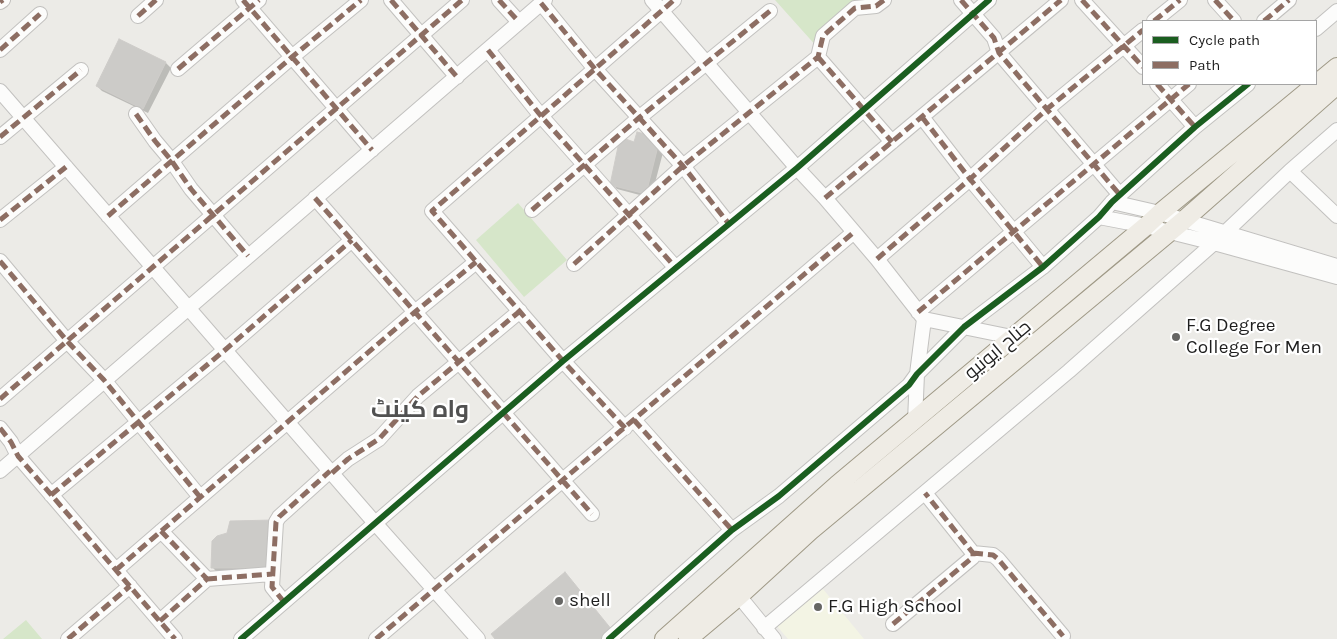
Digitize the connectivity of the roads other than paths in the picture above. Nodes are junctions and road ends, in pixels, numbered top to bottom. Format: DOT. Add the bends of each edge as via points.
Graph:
graph roads {
  1 [pos="156,0"];
  2 [pos="361,0"];
  3 [pos="391,0"];
  4 [pos="462,0"];
  5 [pos="499,0"];
  6 [pos="652,0"];
  7 [pos="674,0"];
  8 [pos="884,0"];
  9 [pos="961,0"];
  10 [pos="989,0"];
  11 [pos="1082,0"];
  12 [pos="1180,0"];
  13 [pos="1215,0"];
  14 [pos="1289,0"];
  15 [pos="1057,1"];
  16 [pos="543,2"];
  17 [pos="251,3"];
  18 [pos="661,11"];
  19 [pos="770,11"];
  20 [pos="1337,11"];
  21 [pos="40,14"];
  22 [pos="974,14"];
  23 [pos="138,16"];
  24 [pos="1155,20"];
  25 [pos="1233,20"];
  26 [pos="1265,20"];
  27 [pos="520,22"];
  28 [pos="1317,28"];
  29 [pos="1142,31"];
  30 [pos="421,35"];
  31 [pos="1124,45"];
  32 [pos="0,50"];
  33 [pos="488,50"];
  34 [pos="998,52"];
  35 [pos="818,56"];
  36 [pos="292,57"];
  37 [pos="706,63"];
  38 [pos="1142,66"];
  39 [pos="1337,67"];
  40 [pos="595,69"];
  41 [pos="81,70"];
  42 [pos="178,70"];
  43 [pos="457,77"];
  44 [pos="1317,83"];
  45 [pos="1158,85"];
  46 [pos="1188,85"];
  47 [pos="1247,85"];
  48 [pos="1315,85"];
  49 [pos="1337,85"];
  50 [pos="0,91"];
  51 [pos="1171,100"];
  52 [pos="336,109"];
  53 [pos="864,109"];
  54 [pos="1047,109"];
  55 [pos="750,113"];
  56 [pos="136,114"];
  57 [pos="541,116"];
  58 [pos="23,117"];
  59 [pos="640,117"];
  60 [pos="922,117"];
  61 [pos="1195,127"];
  62 [pos="1337,130"];
  63 [pos="0,137"];
  64 [pos="892,142"];
  65 [pos="372,150"];
  66 [pos="172,160"];
  67 [pos="1094,164"];
  68 [pos="586,165"];
  69 [pos="66,166"];
  70 [pos="683,166"];
  71 [pos="797,168"];
  72 [pos="1290,171"];
  73 [pos="970,180"];
  74 [pos="315,198"];
  75 [pos="825,198"];
  76 [pos="1116,198"];
  77 [pos="532,210"];
  78 [pos="1160,213"];
  79 [pos="629,214"];
  80 [pos="108,216"];
  81 [pos="213,216"];
  82 [pos="1337,216"];
  83 [pos="1099,217"];
  84 [pos="0,220"];
  85 [pos="1184,220"];
  86 [pos="729,224"];
  87 [pos="1146,226"];
  88 [pos="1014,231"];
  89 [pos="854,232"];
  90 [pos="1168,232"];
  91 [pos="1224,232"];
  92 [pos="352,240"];
  93 [pos="1214,243"];
  94 [pos="248,256"];
  95 [pos="877,259"];
  96 [pos="0,261"];
  97 [pos="476,262"];
  98 [pos="574,264"];
  99 [pos="1337,266"];
  100 [pos="153,267"];
  101 [pos="1043,267"];
  102 [pos="676,268"];
  103 [pos="1337,278"];
  104 [pos="188,308"];
  105 [pos="520,311"];
  106 [pos="415,312"];
  107 [pos="921,316"];
  108 [pos="964,327"];
  109 [pos="1012,337"];
  110 [pos="67,341"];
  111 [pos="224,350"];
  112 [pos="563,362"];
  113 [pos="460,363"];
  114 [pos="917,374"];
  115 [pos="104,380"];
  116 [pos="0,399"];
  117 [pos="504,413"];
  118 [pos="138,421"];
  119 [pos="915,421"];
  120 [pos="287,422"];
  121 [pos="630,424"];
  122 [pos="0,428"];
  123 [pos="18,456"];
  124 [pos="0,471"];
  125 [pos="331,472"];
  126 [pos="563,481"];
  127 [pos="925,493"];
  128 [pos="51,495"];
  129 [pos="200,497"];
  130 [pos="592,514"];
  131 [pos="375,523"];
  132 [pos="732,530"];
  133 [pos="161,531"];
  134 [pos="973,553"];
  135 [pos="116,570"];
  136 [pos="272,574"];
  137 [pos="207,579"];
  138 [pos="130,586"];
  139 [pos="434,589"];
  140 [pos="739,596"];
  141 [pos="284,602"];
  142 [pos="160,622"];
  143 [pos="893,624"];
  144 [pos="764,628"];
  145 [pos="1062,636"];
  146 [pos="68,639"];
  147 [pos="175,639"];
  148 [pos="241,639"];
  149 [pos="376,639"];
  150 [pos="478,639"];
  151 [pos="609,639"];
  152 [pos="664,639"];
  153 [pos="688,639"];
  154 [pos="774,639"];
  1 -- 23 [label="street"];
  2 -- 36 [label="street"];
  3 -- 30 [label="street"];
  4 -- 30 [label="street"];
  5 -- 27 [label="street"];
  6 -- 18 [label="street"];
  7 -- 18 [label="street"];
  8 -- 35 [label="street" via="876,6 855,8 823,36"];
  9 -- 22 [label="street"];
  10 -- 22 [label="street"];
  11 -- 31 [label="street"];
  12 -- 24 [label="street"];
  13 -- 25 [label="street"];
  14 -- 26 [label="street"];
  15 -- 34 [label="street"];
  16 -- 27 [label="street"];
  16 -- 40 [label="street"];
  17 -- 36 [label="street"];
  17 -- 42 [label="street"];
  18 -- 37 [label="street"];
  18 -- 40 [label="street"];
  19 -- 37 [label="street"];
  20 -- 28 [label="street"];
  21 -- 32 [label="street"];
  22 -- 34 [label="street" via="994,38"];
  22 -- 53 [label="street"];
  27 -- 33 [label="street"];
  29 -- 31 [label="street"];
  30 -- 43 [label="street"];
  30 -- 52 [label="street"];
  31 -- 38 [label="street"];
  31 -- 54 [label="street"];
  33 -- 43 [label="street"];
  33 -- 57 [label="street"];
  34 -- 54 [label="street"];
  34 -- 60 [label="street"];
  35 -- 53 [label="street"];
  35 -- 55 [label="street"];
  36 -- 52 [label="street"];
  36 -- 66 [label="street"];
  37 -- 55 [label="street"];
  37 -- 59 [label="street"];
  39 -- 44 [label="main road, جناح ایونیو"];
  40 -- 57 [label="street"];
  40 -- 59 [label="street"];
  41 -- 58 [label="street"];
  43 -- 65 [label="street"];
  45 -- 51 [label="street"];
  46 -- 51 [label="street"];
  47 -- 61 [label="street"];
  48 -- 78 [label="main road, جناح ایونیو"];
  49 -- 85 [label="main road, جناح ایونیو"];
  50 -- 58 [label="street"];
  51 -- 61 [label="street"];
  51 -- 67 [label="street"];
  52 -- 65 [label="street"];
  52 -- 81 [label="street"];
  53 -- 64 [label="street"];
  53 -- 71 [label="street"];
  54 -- 67 [label="street"];
  54 -- 73 [label="street"];
  55 -- 70 [label="street"];
  55 -- 71 [label="street"];
  56 -- 66 [label="street"];
  57 -- 68 [label="street"];
  57 -- 97 [label="street" via="432,211"];
  58 -- 63 [label="street"];
  58 -- 69 [label="street"];
  59 -- 68 [label="street"];
  59 -- 70 [label="street"];
  60 -- 64 [label="street"];
  60 -- 73 [label="street"];
  61 -- 76 [label="street"];
  62 -- 72 [label="street"];
  64 -- 75 [label="street"];
  65 -- 74 [label="street"];
  66 -- 80 [label="street"];
  66 -- 81 [label="street"];
  67 -- 76 [label="street"];
  67 -- 88 [label="street"];
  68 -- 77 [label="street"];
  68 -- 79 [label="street"];
  69 -- 80 [label="street"];
  69 -- 84 [label="street"];
  70 -- 79 [label="street"];
  70 -- 86 [label="street"];
  71 -- 75 [label="street"];
  71 -- 86 [label="street"];
  72 -- 82 [label="street"];
  72 -- 91 [label="street"];
  73 -- 88 [label="street"];
  73 -- 95 [label="street"];
  74 -- 92 [label="street"];
  74 -- 94 [label="street"];
  75 -- 89 [label="street"];
  76 -- 78 [label="street"];
  76 -- 83 [label="street"];
  78 -- 85 [label="street"];
  78 -- 87 [label="main road, جناح ایونیو"];
  79 -- 98 [label="street"];
  79 -- 102 [label="street"];
  80 -- 100 [label="street"];
  81 -- 94 [label="street"];
  81 -- 100 [label="street"];
  83 -- 87 [label="street"];
  83 -- 101 [label="street"];
  85 -- 90 [label="main road, جناح ایونیو"];
  85 -- 91 [label="street"];
  86 -- 102 [label="street"];
  87 -- 90 [label="street"];
  87 -- 109 [label="main road, جناح ایونیو"];
  88 -- 101 [label="street"];
  88 -- 107 [label="street"];
  89 -- 95 [label="street"];
  89 -- 121 [label="street"];
  90 -- 93 [label="street"];
  90 -- 140 [label="main road, جناح ایونیو" via="810,531"];
  91 -- 93 [label="street"];
  91 -- 99 [label="street"];
  92 -- 106 [label="street"];
  92 -- 111 [label="street"];
  93 -- 103 [label="street"];
  93 -- 127 [label="street"];
  94 -- 104 [label="street"];
  95 -- 107 [label="street"];
  96 -- 110 [label="street"];
  97 -- 105 [label="street"];
  97 -- 106 [label="street"];
  100 -- 104 [label="street"];
  100 -- 110 [label="street"];
  101 -- 108 [label="street"];
  102 -- 112 [label="street"];
  104 -- 111 [label="street"];
  104 -- 115 [label="street"];
  105 -- 112 [label="street"];
  105 -- 113 [label="street"];
  106 -- 113 [label="street"];
  106 -- 120 [label="street"];
  107 -- 108 [label="street"];
  107 -- 114 [label="street"];
  108 -- 109 [label="street"];
  108 -- 114 [label="street"];
  109 -- 119 [label="main road, جناح ایونیو"];
  110 -- 115 [label="street"];
  110 -- 116 [label="street"];
  111 -- 118 [label="street"];
  111 -- 120 [label="street"];
  112 -- 117 [label="street"];
  112 -- 121 [label="street"];
  113 -- 117 [label="street"];
  113 -- 125 [label="street" via="418,396 379,439"];
  114 -- 119 [label="street"];
  114 -- 132 [label="street" via="909,385 829,454"];
  115 -- 118 [label="street"];
  115 -- 123 [label="street"];
  117 -- 126 [label="street"];
  117 -- 131 [label="street"];
  118 -- 128 [label="street"];
  118 -- 129 [label="street"];
  119 -- 152 [label="main road, جناح ایونیو" via="837,485"];
  120 -- 125 [label="street"];
  120 -- 129 [label="street"];
  121 -- 126 [label="street"];
  121 -- 132 [label="street"];
  122 -- 123 [label="street"];
  123 -- 124 [label="street"];
  123 -- 128 [label="street"];
  125 -- 131 [label="street"];
  125 -- 136 [label="street" via="276,522"];
  126 -- 130 [label="street"];
  126 -- 139 [label="street"];
  127 -- 134 [label="street"];
  127 -- 144 [label="street"];
  128 -- 135 [label="street"];
  129 -- 133 [label="street"];
  131 -- 139 [label="street"];
  131 -- 141 [label="street"];
  132 -- 151 [label="street"];
  133 -- 135 [label="street"];
  133 -- 137 [label="street"];
  134 -- 143 [label="street" via="973,557"];
  134 -- 145 [label="street" via="993,555 998,559"];
  135 -- 138 [label="street"];
  136 -- 137 [label="street"];
  136 -- 141 [label="street" via="272,587"];
  137 -- 142 [label="street"];
  138 -- 142 [label="street"];
  138 -- 146 [label="street"];
  139 -- 149 [label="street"];
  139 -- 150 [label="street"];
  140 -- 144 [label="street"];
  140 -- 153 [label="main road, جناح ایونیو"];
  141 -- 148 [label="street"];
  142 -- 147 [label="street"];
  144 -- 154 [label="street"];
}
